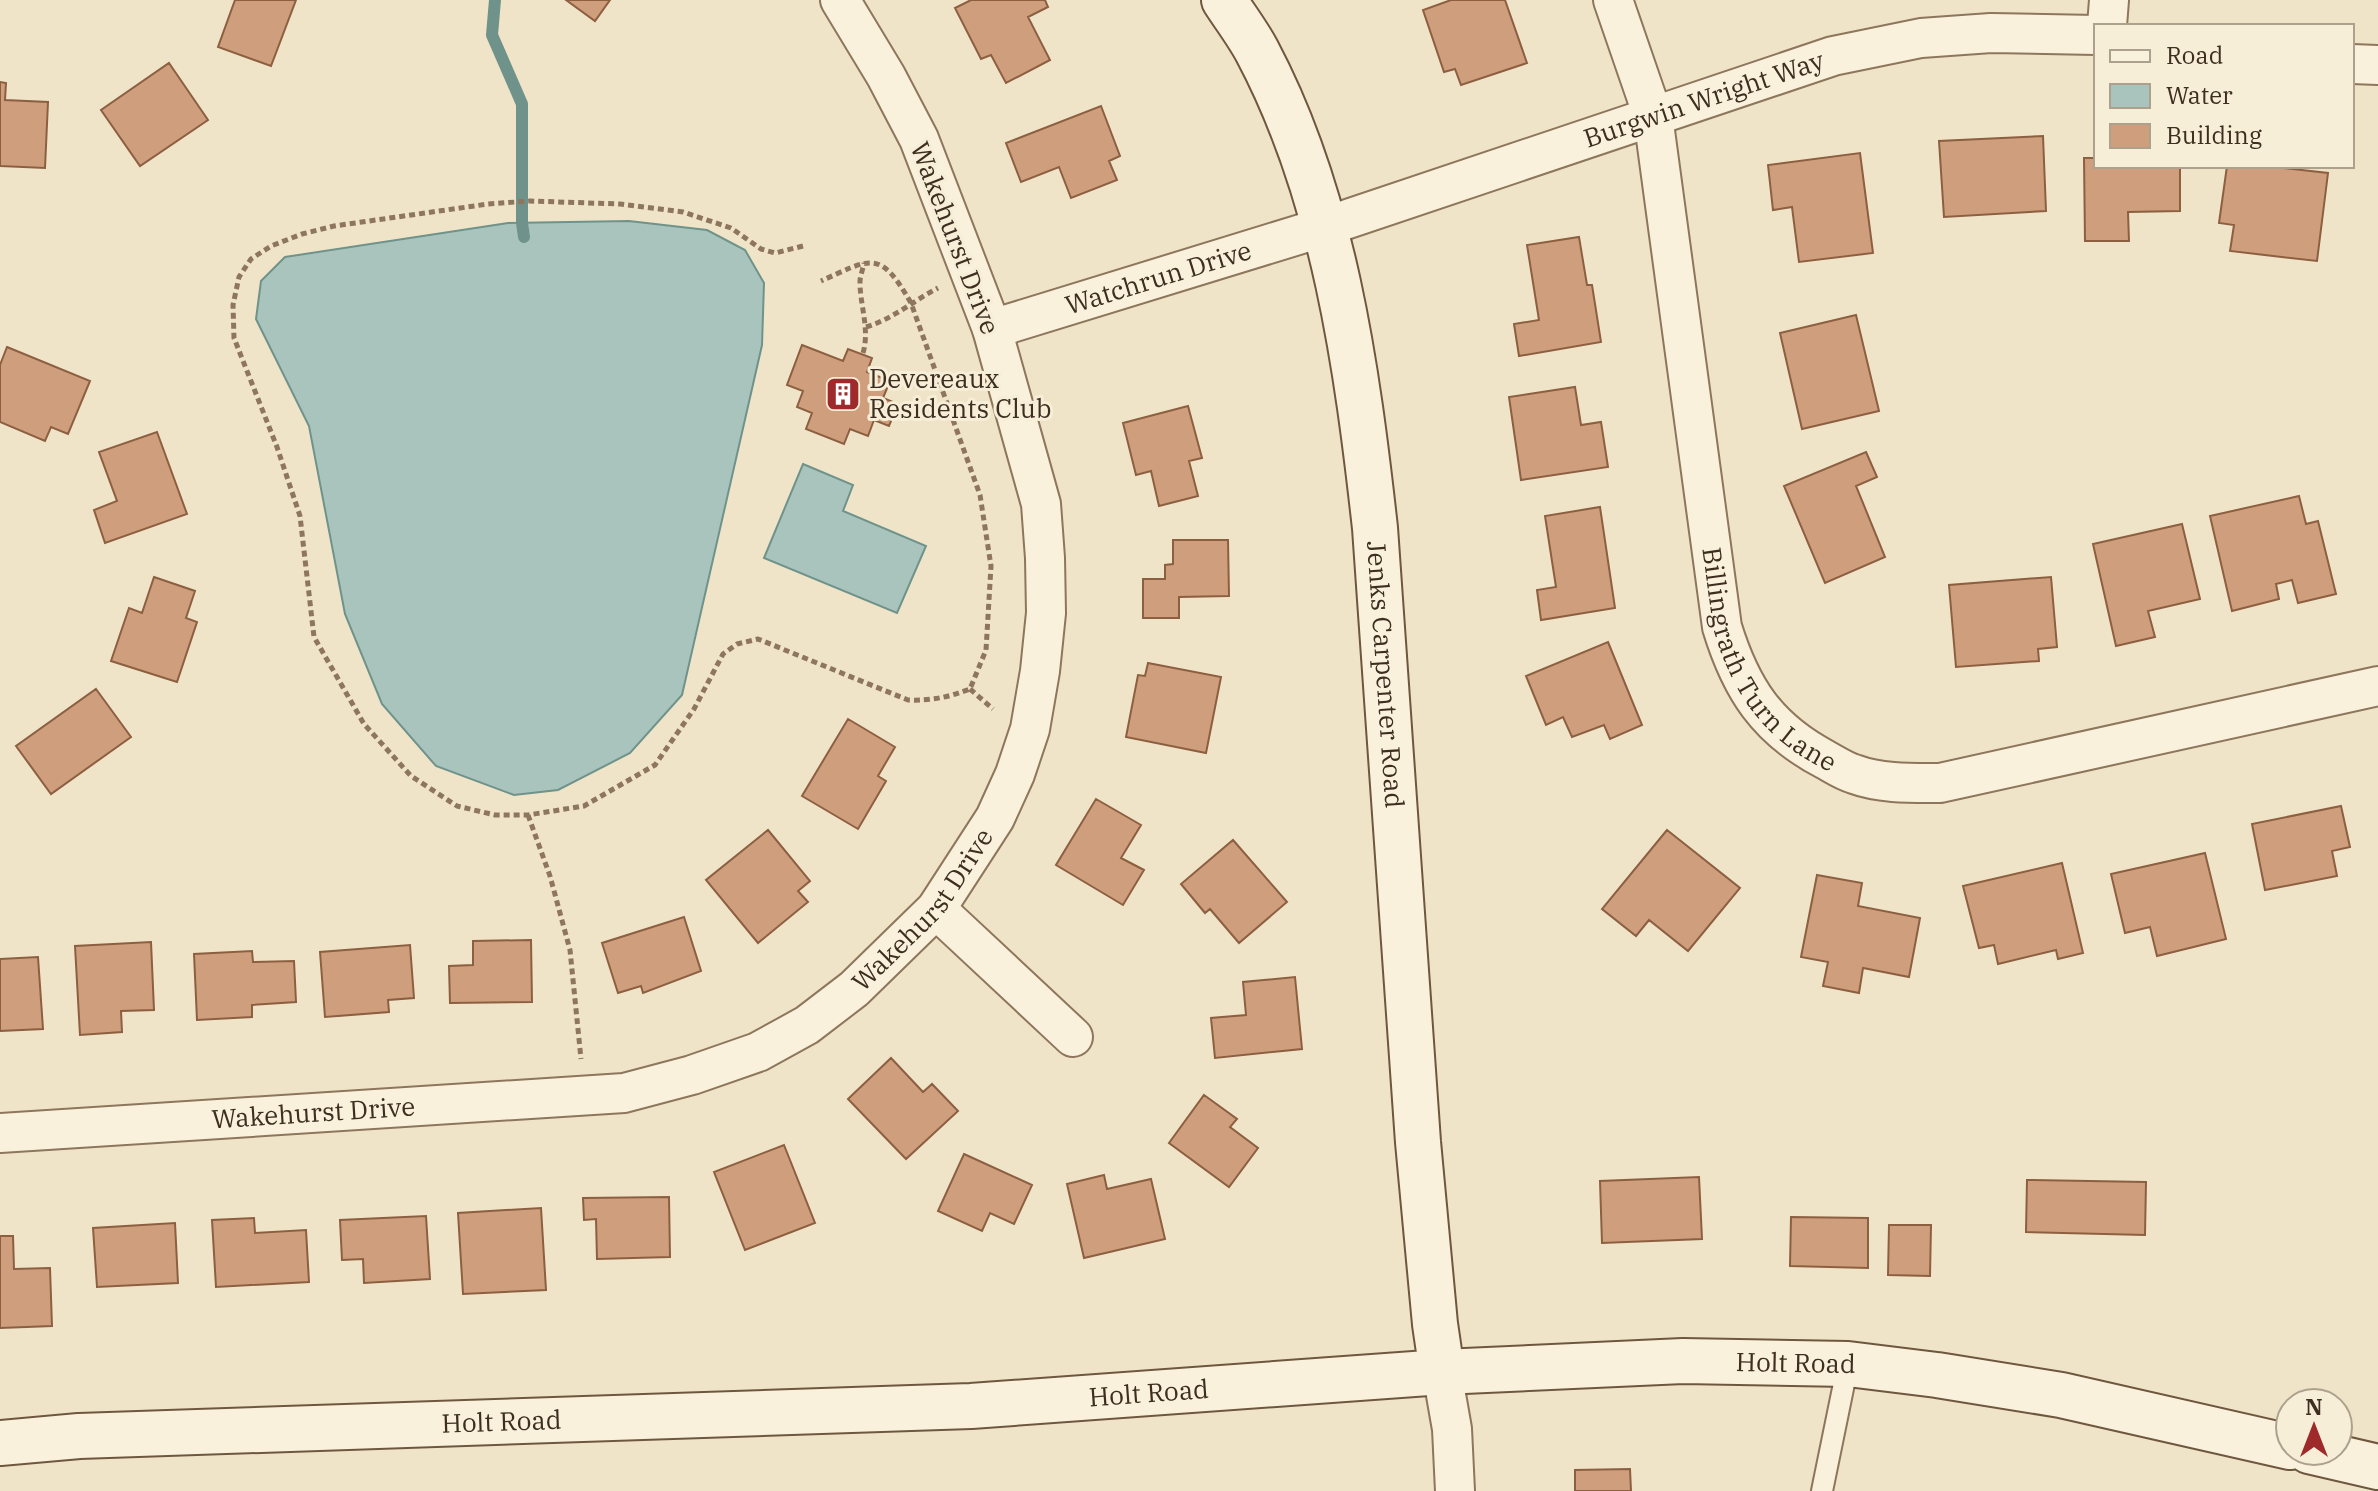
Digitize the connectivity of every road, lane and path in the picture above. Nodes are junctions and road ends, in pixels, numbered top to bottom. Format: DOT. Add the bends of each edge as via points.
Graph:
graph roads {
  1 [pos="840,0"];
  2 [pos="1224,0"];
  3 [pos="1613,0"];
  4 [pos="2109,0"];
  5 [pos="2107,24"];
  6 [pos="2094,35"];
  7 [pos="2354,64"];
  8 [pos="2378,65"];
  9 [pos="1653,116"];
  10 [pos="1324,227"];
  11 [pos="803,246"];
  12 [pos="864,262"];
  13 [pos="821,281"];
  14 [pos="947,283"];
  15 [pos="911,303"];
  16 [pos="866,327"];
  17 [pos="992,329"];
  18 [pos="863,353"];
  19 [pos="2378,686"];
  20 [pos="528,815"];
  21 [pos="936,909"];
  22 [pos="1073,1037"];
  23 [pos="585,1097"];
  24 [pos="0,1133"];
  25 [pos="1848,1364"];
  26 [pos="1442,1372"];
  27 [pos="0,1443"];
  28 [pos="2274,1443"];
  29 [pos="2354,1461"];
  30 [pos="2378,1467"];
  31 [pos="1455,1491"];
  32 [pos="1822,1491"];
  1 -- 17 [label="street, Wakehurst Drive" via="919,139"];
  2 -- 10 [label="street, Jenks Carpenter Road" via="1257,51 1285,112"];
  3 -- 9 [label="street, Billingrath Turn Lane"];
  4 -- 5 [label="street"];
  6 -- 9 [label="street, Burgwin Wright Way" via="1921,38 1833,56"];
  7 -- 8 [label="street"];
  9 -- 10 [label="street, Burgwin Wright Way"];
  9 -- 19 [label="street, Billingrath Turn Lane" via="1722,627 1744,684 1782,730 1854,775 1940,783"];
  10 -- 17 [label="street, Watchrun Drive"];
  10 -- 26 [label="street, Jenks Carpenter Road" via="1349,331 1375,528 1418,1142"];
  11 -- 20 [label="path" via="775,253 731,228 683,212 530,201 442,209 302,234 251,259 239,277 234,338 300,516 314,637 364,724 411,776 457,806 495,815"];
  12 -- 13 [label="path"];
  12 -- 15 [label="path" via="885,266"];
  12 -- 16 [label="path" via="860,282"];
  14 -- 15 [label="path"];
  15 -- 16 [label="path" via="884,322"];
  15 -- 20 [label="path" via="980,495 991,566 986,650 970,689 929,701 908,700 758,639 737,644 723,654 694,709 655,765 584,806"];
  16 -- 18 [label="path"];
  17 -- 21 [label="street, Wakehurst Drive" via="1041,504 1046,613 1030,729 1015,774 995,818"];
  20 -- 23 [label="path" via="570,950"];
  21 -- 22 [label="street"];
  21 -- 23 [label="street, Wakehurst Drive" via="854,989 807,1025 758,1052 624,1093"];
  23 -- 24 [label="street, Wakehurst Drive"];
  25 -- 26 [label="street, Holt Road" via="1683,1361"];
  25 -- 28 [label="street, Holt Road" via="2061,1395"];
  25 -- 32 [label="lane"];
  26 -- 27 [label="street, Holt Road" via="971,1406"];
  26 -- 31 [label="street"];
  29 -- 30 [label="street"];
}
